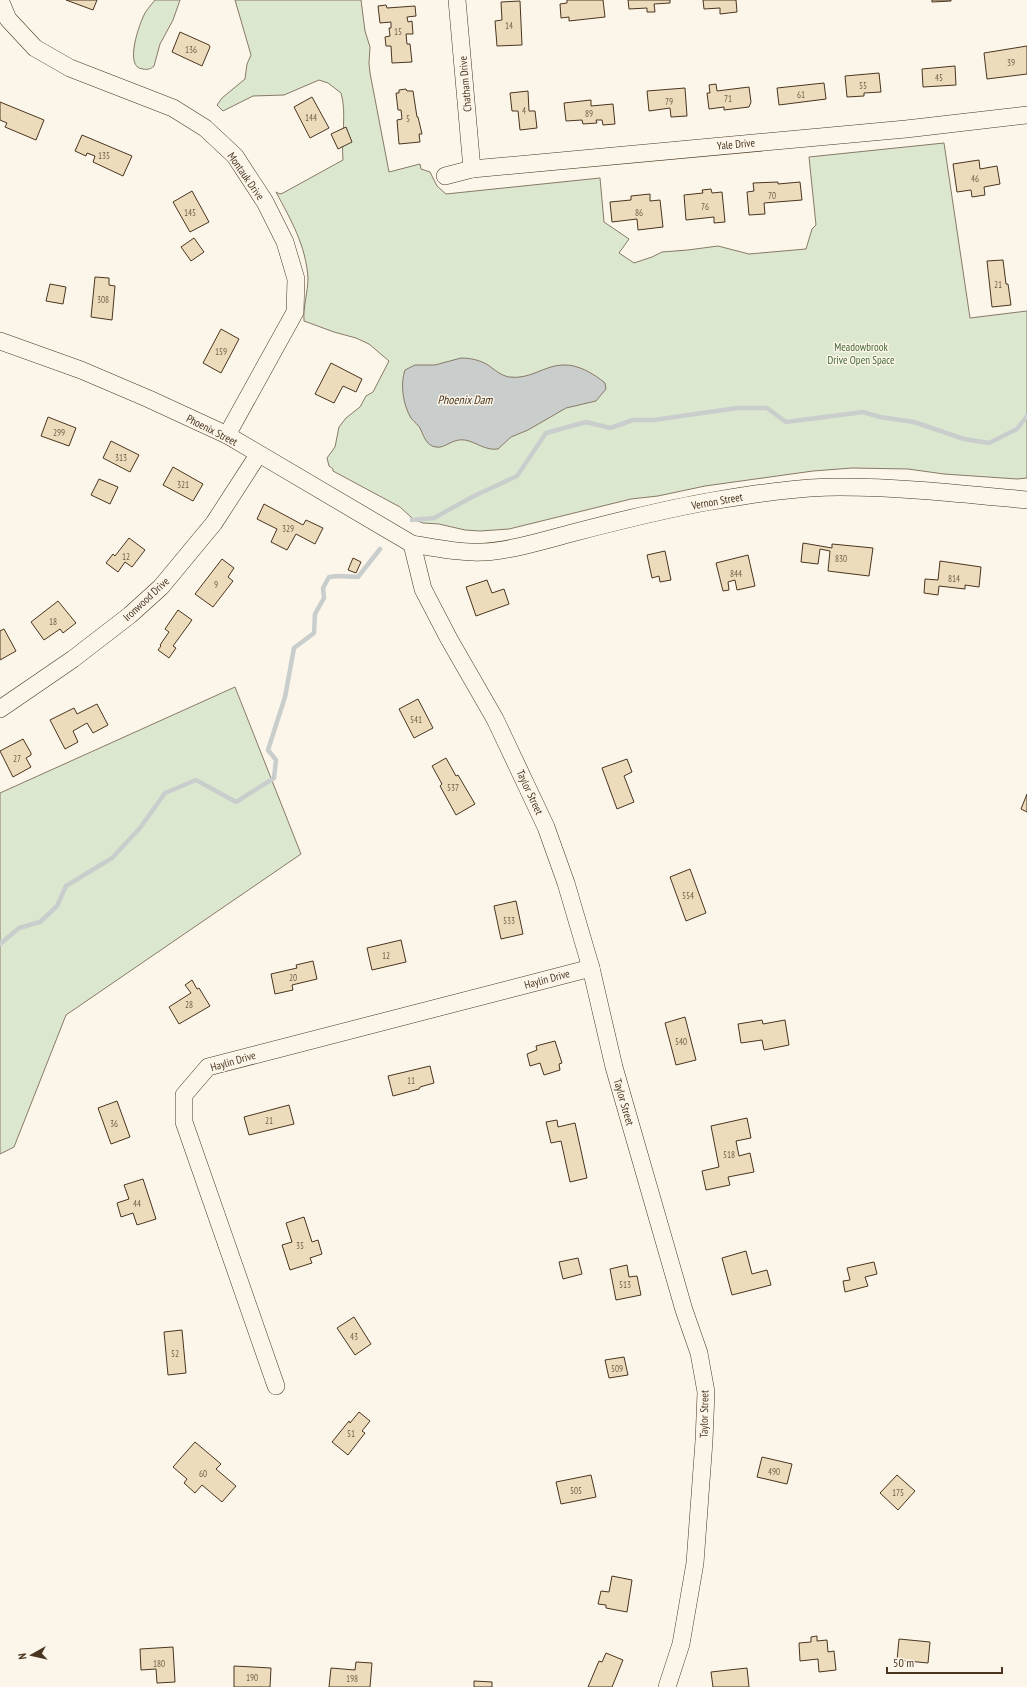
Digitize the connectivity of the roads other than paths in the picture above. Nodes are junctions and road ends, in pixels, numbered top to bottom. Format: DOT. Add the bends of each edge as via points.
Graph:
graph roads {
  1 [pos="0,0"];
  2 [pos="457,0"];
  3 [pos="1027,115"];
  4 [pos="472,169"];
  5 [pos="445,176"];
  6 [pos="0,341"];
  7 [pos="227,436"];
  8 [pos="258,455"];
  9 [pos="1027,500"];
  10 [pos="412,544"];
  11 [pos="0,709"];
  12 [pos="591,968"];
  13 [pos="276,1386"];
  14 [pos="667,1687"];
  1 -- 7 [label="street, Montauk Drive" via="8,19 35,48 70,68 173,108 205,128 235,156 265,202 285,242 296,279 295,312"];
  2 -- 4 [label="street, Chatham Drive"];
  3 -- 4 [label="street, Yale Drive" via="906,129"];
  4 -- 5 [label="street, Yale Drive"];
  6 -- 7 [label="street, Phoenix Street" via="81,370"];
  7 -- 8 [label="street, Phoenix Street"];
  8 -- 10 [label="street, Phoenix Street"];
  8 -- 11 [label="street, Ironwood Drive" via="214,524 161,586 130,615 73,659"];
  9 -- 10 [label="street, Vernon Street" via="893,488 838,487 771,492 712,501 622,520 522,546 484,552 462,552"];
  10 -- 12 [label="street, Taylor Street" via="424,589 449,639 495,719 546,827 566,883"];
  12 -- 13 [label="street, Haylin Drive" via="208,1067 184,1095 184,1122"];
  12 -- 14 [label="street, Taylor Street" via="616,1074 684,1310 699,1353 706,1392 695,1563 681,1644"];
}
